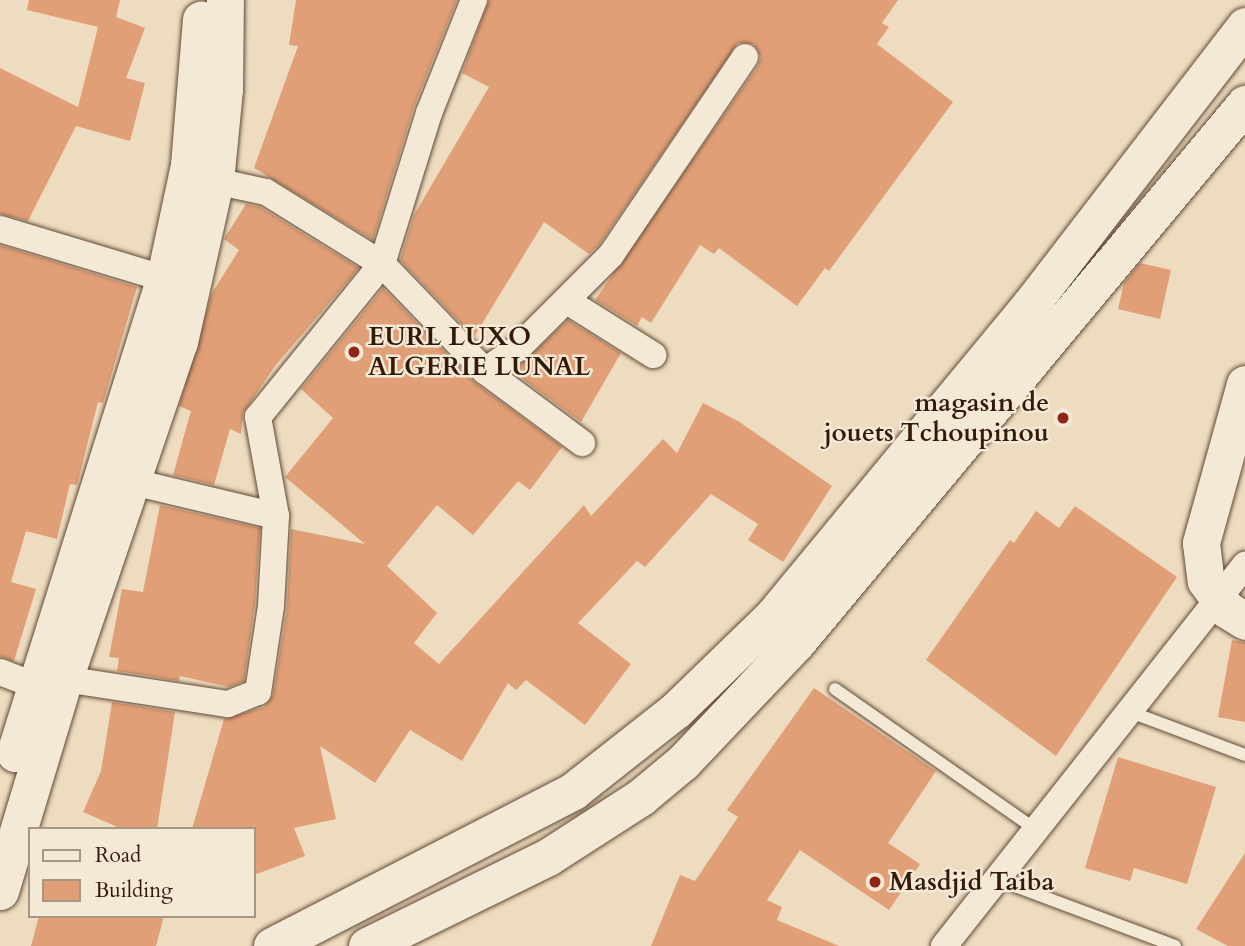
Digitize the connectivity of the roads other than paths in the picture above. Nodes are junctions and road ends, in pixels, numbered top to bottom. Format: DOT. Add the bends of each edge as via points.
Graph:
graph roads {
  1 [pos="201,0"];
  2 [pos="225,0"];
  3 [pos="474,0"];
  4 [pos="1245,26"];
  5 [pos="745,57"];
  6 [pos="1245,104"];
  7 [pos="215,181"];
  8 [pos="0,229"];
  9 [pos="382,264"];
  10 [pos="179,282"];
  11 [pos="567,301"];
  12 [pos="653,355"];
  13 [pos="485,371"];
  14 [pos="1245,384"];
  15 [pos="582,443"];
  16 [pos="129,481"];
  17 [pos="276,516"];
  18 [pos="1245,565"];
  19 [pos="1216,597"];
  20 [pos="1245,621"];
  21 [pos="0,672"];
  22 [pos="49,682"];
  23 [pos="835,690"];
  24 [pos="1127,711"];
  25 [pos="1245,755"];
  26 [pos="0,805"];
  27 [pos="1035,829"];
  28 [pos="996,879"];
  29 [pos="0,891"];
  30 [pos="272,946"];
  31 [pos="367,946"];
  32 [pos="944,946"];
  33 [pos="1175,946"];
  1 -- 10 [label="street"];
  2 -- 7 [label="street" via="224,89"];
  3 -- 9 [label="street" via="429,113"];
  4 -- 30 [label="street" via="1031,304 781,606 676,710 573,791"];
  5 -- 11 [label="street" via="611,255"];
  6 -- 31 [label="street" via="796,643 683,762 640,797 548,857"];
  7 -- 9 [label="street" via="266,192"];
  7 -- 10 [label="street"];
  8 -- 10 [label="street"];
  9 -- 13 [label="street"];
  9 -- 17 [label="street" via="258,417"];
  10 -- 16 [label="street" via="159,406"];
  10 -- 22 [label="street"];
  11 -- 12 [label="street"];
  11 -- 13 [label="street" via="517,349"];
  13 -- 15 [label="street"];
  14 -- 19 [label="street" via="1201,543 1206,581"];
  16 -- 17 [label="street"];
  16 -- 22 [label="street"];
  17 -- 22 [label="street" via="271,606 258,692 228,704"];
  18 -- 19 [label="street"];
  19 -- 20 [label="street"];
  19 -- 24 [label="street"];
  21 -- 22 [label="street"];
  22 -- 26 [label="street"];
  22 -- 29 [label="street"];
  23 -- 27 [label="lane"];
  24 -- 25 [label="lane"];
  24 -- 27 [label="street"];
  27 -- 28 [label="street"];
  28 -- 32 [label="street"];
  28 -- 33 [label="lane"];
}
